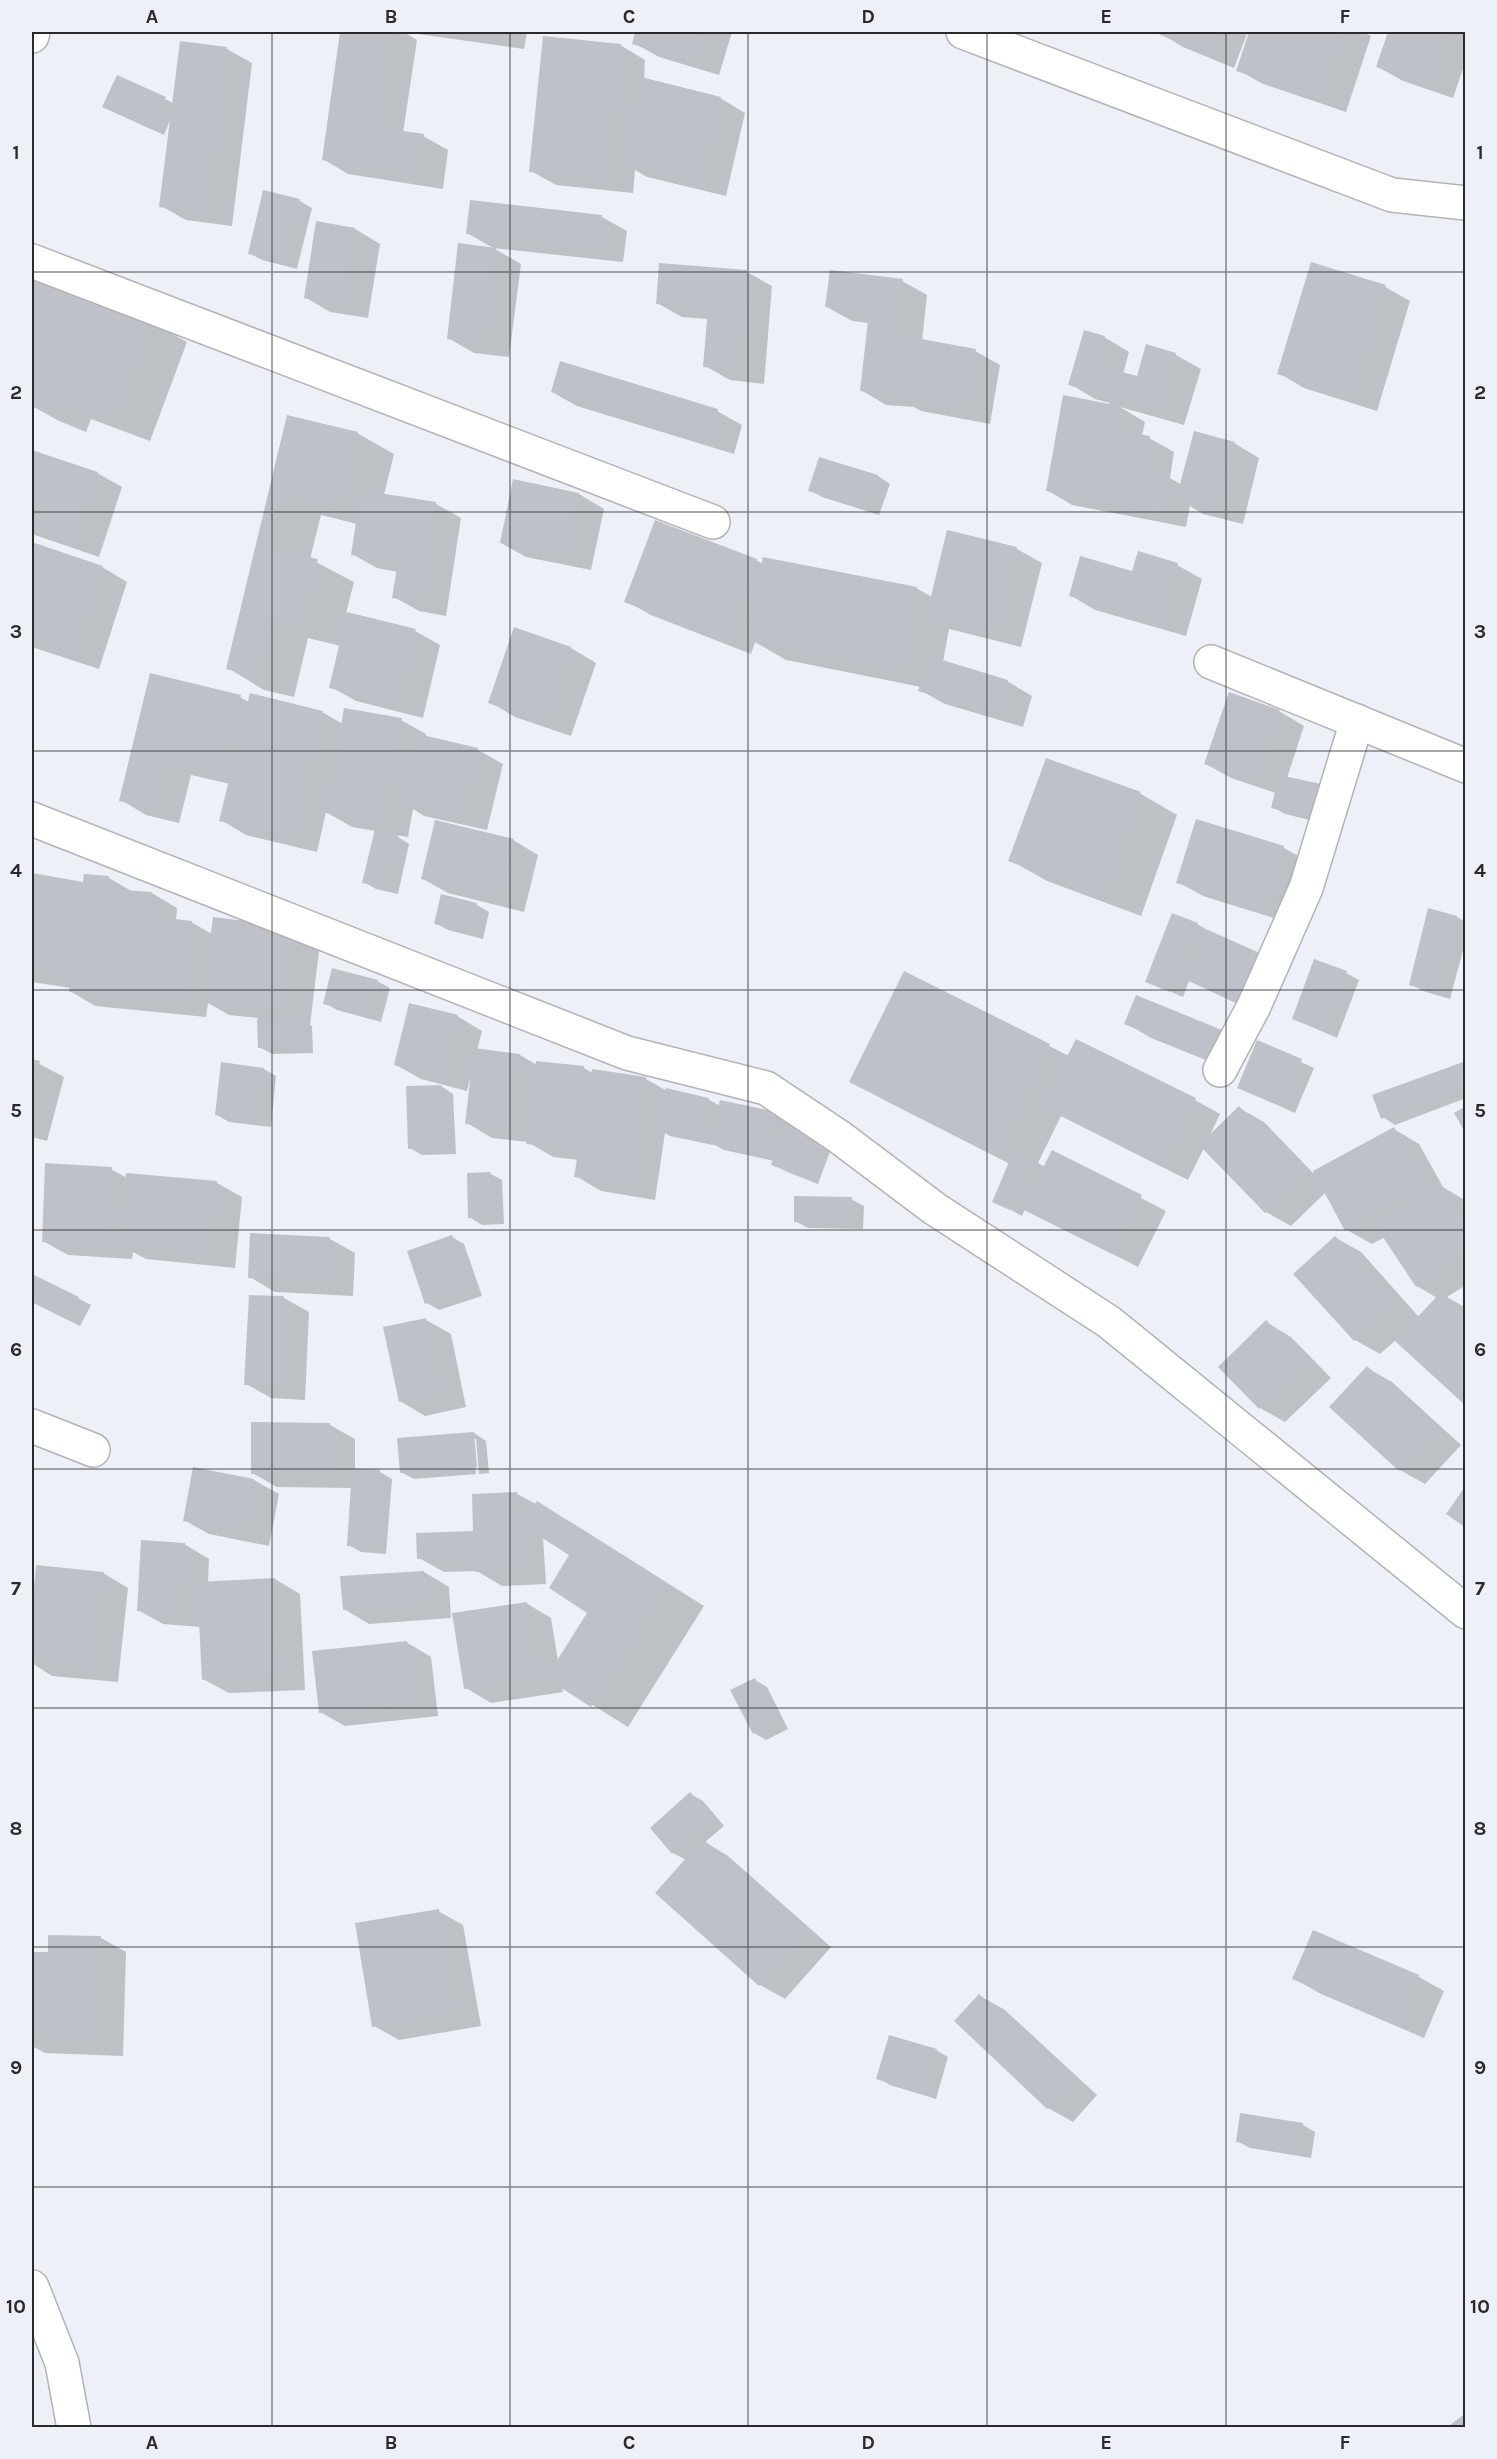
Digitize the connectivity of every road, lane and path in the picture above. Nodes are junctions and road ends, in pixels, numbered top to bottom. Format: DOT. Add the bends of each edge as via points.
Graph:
graph roads {
  1 [pos="33,32"];
  2 [pos="963,32"];
  3 [pos="32,36"];
  4 [pos="1466,203"];
  5 [pos="32,261"];
  6 [pos="713,522"];
  7 [pos="1211,662"];
  8 [pos="1357,722"];
  9 [pos="1466,766"];
  10 [pos="32,819"];
  11 [pos="1220,1070"];
  12 [pos="32,1426"];
  13 [pos="93,1450"];
  14 [pos="1466,1612"];
  15 [pos="32,2287"];
  16 [pos="74,2427"];
  1 -- 3 [label="street"];
  2 -- 4 [label="street" via="1392,195"];
  5 -- 6 [label="street"];
  7 -- 8 [label="street"];
  8 -- 9 [label="street"];
  8 -- 11 [label="street" via="1306,888 1254,1006"];
  10 -- 14 [label="street" via="627,1053 766,1088 838,1136 934,1209 1109,1323"];
  12 -- 13 [label="street"];
  15 -- 16 [label="street" via="62,2363"];
}
